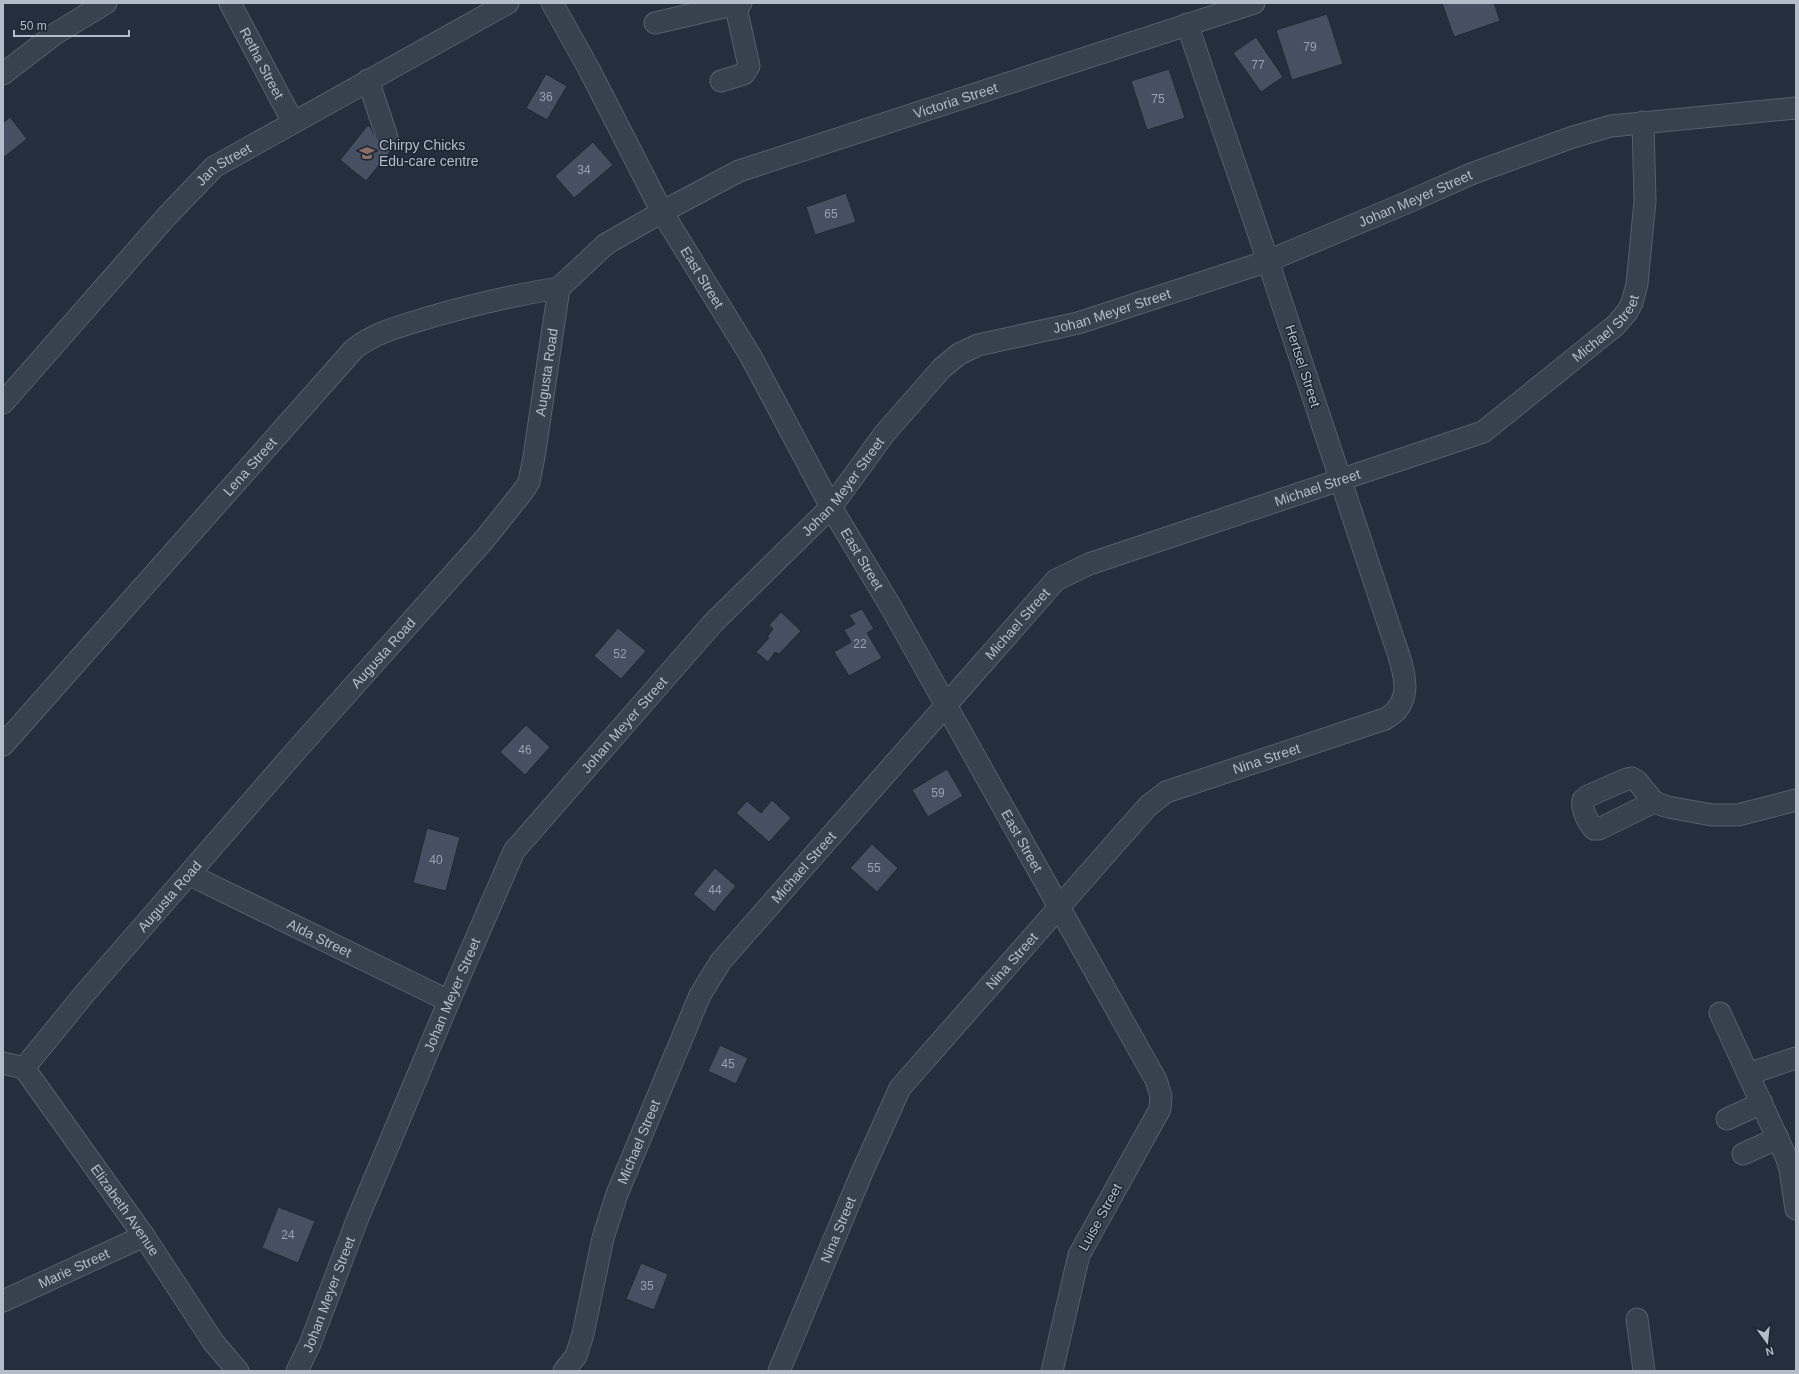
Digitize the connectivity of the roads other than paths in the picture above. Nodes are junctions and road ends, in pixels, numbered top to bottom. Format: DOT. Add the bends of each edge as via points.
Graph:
graph roads {
  1 [pos="106,3"];
  2 [pos="230,3"];
  3 [pos="508,3"];
  4 [pos="552,3"];
  5 [pos="1254,3"];
  6 [pos="737,4"];
  7 [pos="655,23"];
  8 [pos="1187,24"];
  9 [pos="3,74"];
  10 [pos="368,80"];
  11 [pos="721,81"];
  12 [pos="1796,108"];
  13 [pos="294,122"];
  14 [pos="1643,122"];
  15 [pos="387,137"];
  16 [pos="662,212"];
  17 [pos="1268,261"];
  18 [pos="559,288"];
  19 [pos="3,403"];
  20 [pos="1341,480"];
  21 [pos="831,507"];
  22 [pos="946,706"];
  23 [pos="1398,710"];
  24 [pos="3,745"];
  25 [pos="1654,802"];
  26 [pos="1793,807"];
  27 [pos="190,875"];
  28 [pos="1058,907"];
  29 [pos="449,1002"];
  30 [pos="1720,1014"];
  31 [pos="3,1063"];
  32 [pos="1794,1064"];
  33 [pos="24,1068"];
  34 [pos="1152,1071"];
  35 [pos="1748,1074"];
  36 [pos="1762,1103"];
  37 [pos="1727,1119"];
  38 [pos="1778,1138"];
  39 [pos="1743,1154"];
  40 [pos="1796,1209"];
  41 [pos="144,1236"];
  42 [pos="3,1301"];
  43 [pos="1637,1320"];
  44 [pos="238,1371"];
  45 [pos="297,1371"];
  46 [pos="564,1371"];
  47 [pos="779,1371"];
  48 [pos="1052,1371"];
  49 [pos="1644,1371"];
  1 -- 9 [label="street" via="55,34"];
  2 -- 13 [label="street, Retha Street"];
  3 -- 10 [label="street, Jan Street"];
  4 -- 16 [label="street, East Street" via="589,69"];
  5 -- 8 [label="street, Victoria Street"];
  6 -- 7 [label="street"];
  6 -- 11 [label="street" via="749,66 744,74"];
  8 -- 16 [label="street, Victoria Street" via="739,172"];
  8 -- 17 [label="street, Hertsel Street"];
  10 -- 13 [label="street, Jan Street"];
  10 -- 15 [label="street"];
  12 -- 14 [label="street, Johan Meyer Street"];
  13 -- 19 [label="street, Jan Street" via="226,159 208,172"];
  14 -- 17 [label="street, Johan Meyer Street" via="1598,129 1500,162"];
  14 -- 20 [label="street, Michael Street" via="1645,201 1639,269 1632,303 1622,319 1487,430"];
  16 -- 18 [label="street" via="606,244"];
  16 -- 21 [label="street, East Street" via="750,355"];
  17 -- 20 [label="street, Hertsel Street"];
  17 -- 21 [label="street, Johan Meyer Street" via="1078,322 978,344 965,350 942,368 885,433"];
  18 -- 24 [label="street, Lena Street" via="509,296 447,312 377,334 354,348"];
  18 -- 27 [label="street, Augusta Road" via="534,457 529,482 524,490 484,540 301,745"];
  20 -- 22 [label="street, Michael Street" via="1088,564 1068,573 1052,584"];
  20 -- 23 [label="street, Hertsel Street" via="1404,672 1405,691"];
  21 -- 22 [label="street, East Street"];
  21 -- 29 [label="street, Johan Meyer Street" via="714,622 514,851"];
  22 -- 28 [label="street, East Street"];
  22 -- 46 [label="street, Michael Street" via="710,976 694,1008 617,1194 603,1238 583,1334 576,1356"];
  23 -- 28 [label="street, Nina Street" via="1385,719 1166,792 1148,806"];
  25 -- 26 [label="street" via="1712,815 1738,815"];
  27 -- 29 [label="street, Alda Street"];
  27 -- 33 [label="street, Augusta Road" via="86,992"];
  28 -- 34 [label="street, East Street"];
  28 -- 47 [label="street, Nina Street" via="900,1088"];
  29 -- 45 [label="street, Johan Meyer Street"];
  30 -- 35 [label="street"];
  31 -- 33 [label="street"];
  32 -- 35 [label="street"];
  33 -- 41 [label="street, Elizabeth Avenue"];
  34 -- 48 [label="street, Luise Street" via="1160,1090 1160,1109 1079,1255"];
  35 -- 36 [label="street"];
  36 -- 37 [label="street"];
  36 -- 38 [label="street"];
  38 -- 39 [label="street"];
  38 -- 40 [label="street" via="1790,1170"];
  41 -- 42 [label="street, Marie Street"];
  41 -- 44 [label="street, Elizabeth Avenue" via="214,1343"];
  43 -- 49 [label="street"];
}
